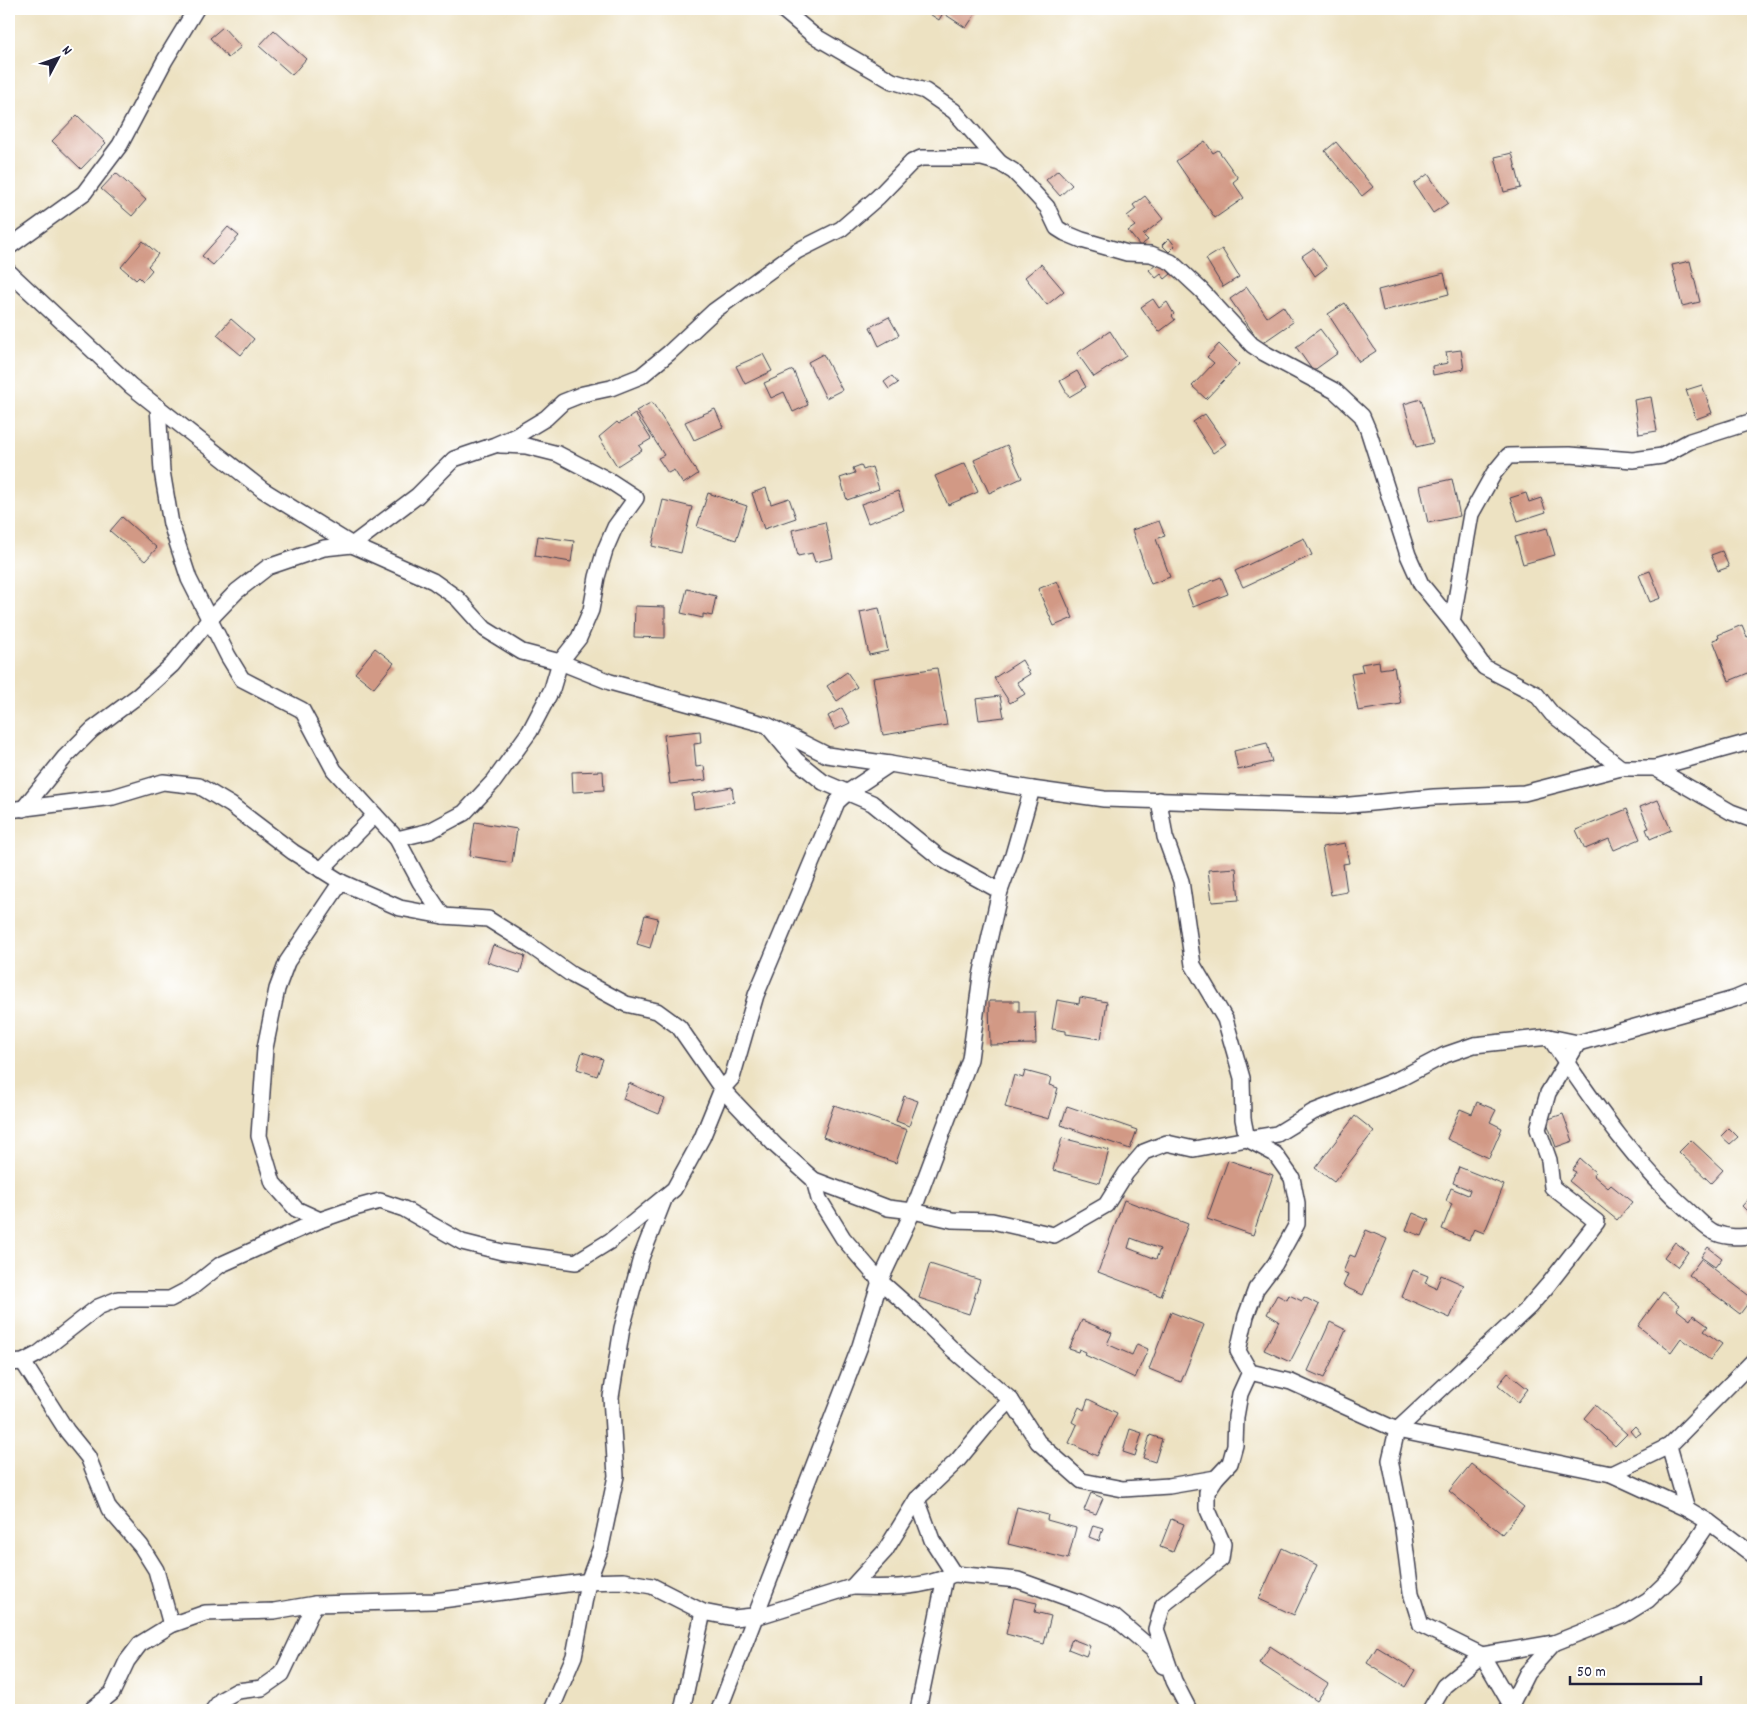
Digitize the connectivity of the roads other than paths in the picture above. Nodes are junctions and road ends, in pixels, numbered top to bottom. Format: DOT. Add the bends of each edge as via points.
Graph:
graph roads {
  1 [pos="196,9"];
  2 [pos="782,9"];
  3 [pos="1000,163"];
  4 [pos="9,247"];
  5 [pos="9,272"];
  6 [pos="158,407"];
  7 [pos="1753,421"];
  8 [pos="495,445"];
  9 [pos="352,545"];
  10 [pos="209,620"];
  11 [pos="1452,622"];
  12 [pos="560,662"];
  13 [pos="767,725"];
  14 [pos="1753,741"];
  15 [pos="890,764"];
  16 [pos="1621,768"];
  17 [pos="1655,768"];
  18 [pos="1032,789"];
  19 [pos="848,792"];
  20 [pos="1159,800"];
  21 [pos="16,810"];
  22 [pos="375,815"];
  23 [pos="1753,820"];
  24 [pos="397,839"];
  25 [pos="321,870"];
  26 [pos="341,882"];
  27 [pos="1000,891"];
  28 [pos="442,916"];
  29 [pos="1753,992"];
  30 [pos="1549,1037"];
  31 [pos="1578,1043"];
  32 [pos="1566,1062"];
  33 [pos="722,1088"];
  34 [pos="1247,1139"];
  35 [pos="814,1180"];
  36 [pos="666,1196"];
  37 [pos="913,1210"];
  38 [pos="320,1220"];
  39 [pos="1753,1236"];
  40 [pos="880,1281"];
  41 [pos="1753,1361"];
  42 [pos="16,1362"];
  43 [pos="1250,1372"];
  44 [pos="1011,1400"];
  45 [pos="1398,1430"];
  46 [pos="1670,1446"];
  47 [pos="1611,1474"];
  48 [pos="1216,1478"];
  49 [pos="917,1499"];
  50 [pos="1687,1509"];
  51 [pos="1709,1522"];
  52 [pos="1753,1555"];
  53 [pos="950,1576"];
  54 [pos="588,1582"];
  55 [pos="852,1586"];
  56 [pos="315,1604"];
  57 [pos="703,1612"];
  58 [pos="755,1616"];
  59 [pos="171,1625"];
  60 [pos="1554,1643"];
  61 [pos="1482,1655"];
  62 [pos="1174,1681"];
  63 [pos="1512,1708"];
  64 [pos="91,1710"];
  65 [pos="213,1710"];
  66 [pos="551,1710"];
  67 [pos="682,1710"];
  68 [pos="719,1710"];
  69 [pos="918,1710"];
  70 [pos="1189,1710"];
  71 [pos="1430,1710"];
  1 -- 4 [label="street" via="120,145 84,193"];
  2 -- 3 [label="street" via="813,35 892,81 925,91 954,111"];
  3 -- 8 [label="street" via="982,158 942,157 912,162 841,229 797,251 714,311 641,376 563,402 546,418"];
  3 -- 11 [label="street" via="1013,171 1047,207 1057,228 1082,240 1127,253 1152,254 1171,262 1252,345 1335,391 1362,416 1408,555 1421,584"];
  5 -- 6 [label="street" via="131,386"];
  6 -- 9 [label="street" via="263,490"];
  6 -- 10 [label="street" via="162,471 171,524 189,579"];
  7 -- 11 [label="street" via="1690,441 1662,456 1633,460 1570,455 1508,456 1494,473 1471,514"];
  8 -- 9 [label="street" via="454,459 417,496"];
  8 -- 12 [label="street" via="526,446 558,454 636,498 615,527 605,550 591,610 579,638"];
  9 -- 10 [label="street" via="324,548 268,566"];
  9 -- 12 [label="street" via="433,582 457,598 485,629 522,652"];
  10 -- 21 [label="street" via="172,665 92,730"];
  10 -- 22 [label="street" via="242,679 302,710 334,770"];
  11 -- 16 [label="street" via="1484,667 1536,694 1552,714"];
  12 -- 13 [label="street" via="610,682"];
  12 -- 24 [label="street" via="552,689 530,731 494,781 464,813 430,831"];
  13 -- 15 [label="street" via="826,755"];
  13 -- 19 [label="street" via="796,760 823,782"];
  14 -- 17 [label="street"];
  15 -- 18 [label="street"];
  15 -- 19 [label="street"];
  16 -- 17 [label="street"];
  16 -- 20 [label="street" via="1524,794 1434,797 1340,806"];
  17 -- 23 [label="street" via="1731,812"];
  18 -- 20 [label="street" via="1104,799"];
  18 -- 27 [label="street"];
  19 -- 27 [label="street" via="872,802 940,858"];
  19 -- 33 [label="street" via="837,802 756,996 732,1078"];
  20 -- 34 [label="street" via="1165,837 1181,881 1193,964 1225,1019 1242,1078"];
  21 -- 25 [label="street" via="113,797 163,782 198,786 232,805"];
  22 -- 24 [label="street"];
  22 -- 25 [label="street"];
  24 -- 28 [label="street"];
  25 -- 26 [label="street"];
  26 -- 28 [label="street" via="400,908"];
  26 -- 38 [label="street" via="287,962 277,989 265,1048 259,1136 273,1183 296,1209"];
  27 -- 37 [label="street" via="981,976 970,1059"];
  28 -- 33 [label="street" via="488,919 572,975 626,1004 656,1012 679,1027"];
  29 -- 31 [label="street"];
  30 -- 31 [label="street"];
  30 -- 32 [label="street"];
  30 -- 34 [label="street" via="1474,1045 1313,1112 1277,1134"];
  31 -- 32 [label="street"];
  32 -- 39 [label="street" via="1602,1115 1677,1201 1714,1233 1736,1238"];
  32 -- 45 [label="street" via="1548,1092 1538,1129 1549,1160 1552,1187 1597,1222 1529,1306"];
  33 -- 35 [label="street" via="775,1145"];
  33 -- 36 [label="street" via="702,1138 674,1189"];
  34 -- 37 [label="street" via="1194,1149 1167,1144 1144,1152 1126,1172 1106,1205 1054,1235 992,1221 952,1220"];
  34 -- 43 [label="street" via="1274,1154 1292,1178 1297,1203 1297,1224 1256,1290 1246,1316 1238,1351"];
  35 -- 37 [label="street" via="888,1208"];
  35 -- 40 [label="street" via="819,1199 843,1238"];
  36 -- 38 [label="street" via="610,1241 576,1262 502,1252 462,1242 404,1209 380,1201"];
  36 -- 54 [label="street" via="641,1258 622,1328 612,1397 616,1476 601,1547"];
  37 -- 40 [label="street"];
  38 -- 42 [label="street" via="220,1265 191,1288 170,1299 118,1299 98,1307 38,1354"];
  40 -- 44 [label="street"];
  40 -- 58 [label="street" via="860,1346"];
  41 -- 46 [label="street"];
  42 -- 59 [label="street" via="88,1457 109,1509 141,1546 156,1570"];
  43 -- 45 [label="street" via="1291,1382"];
  43 -- 48 [label="street" via="1240,1394 1230,1463"];
  44 -- 48 [label="street" via="1038,1442 1082,1481 1123,1489"];
  44 -- 49 [label="street" via="958,1460"];
  45 -- 47 [label="street"];
  45 -- 61 [label="street" via="1390,1460 1411,1593 1421,1625"];
  46 -- 47 [label="street"];
  46 -- 50 [label="street"];
  47 -- 50 [label="street"];
  48 -- 62 [label="street" via="1207,1492 1207,1508 1223,1544 1221,1558 1163,1605 1156,1629"];
  49 -- 53 [label="street"];
  49 -- 55 [label="street" via="885,1551"];
  50 -- 51 [label="street"];
  51 -- 52 [label="street"];
  51 -- 60 [label="street" via="1673,1576 1648,1600 1622,1616"];
  53 -- 55 [label="street" via="886,1588"];
  53 -- 62 [label="street" via="1018,1580 1114,1617 1153,1650"];
  53 -- 69 [label="street"];
  54 -- 56 [label="street" via="434,1601"];
  54 -- 57 [label="street" via="623,1581 652,1586"];
  54 -- 66 [label="street" via="574,1656"];
  55 -- 58 [label="street"];
  56 -- 59 [label="street" via="274,1611 205,1613"];
  56 -- 65 [label="street" via="282,1674 262,1688 238,1691 221,1700"];
  57 -- 58 [label="street" via="734,1618"];
  57 -- 67 [label="street"];
  58 -- 68 [label="street"];
  59 -- 64 [label="street" via="140,1644 112,1693"];
  60 -- 61 [label="street"];
  60 -- 63 [label="street" via="1528,1673"];
  61 -- 63 [label="street"];
  61 -- 71 [label="street" via="1444,1686"];
  62 -- 70 [label="street"];
}
